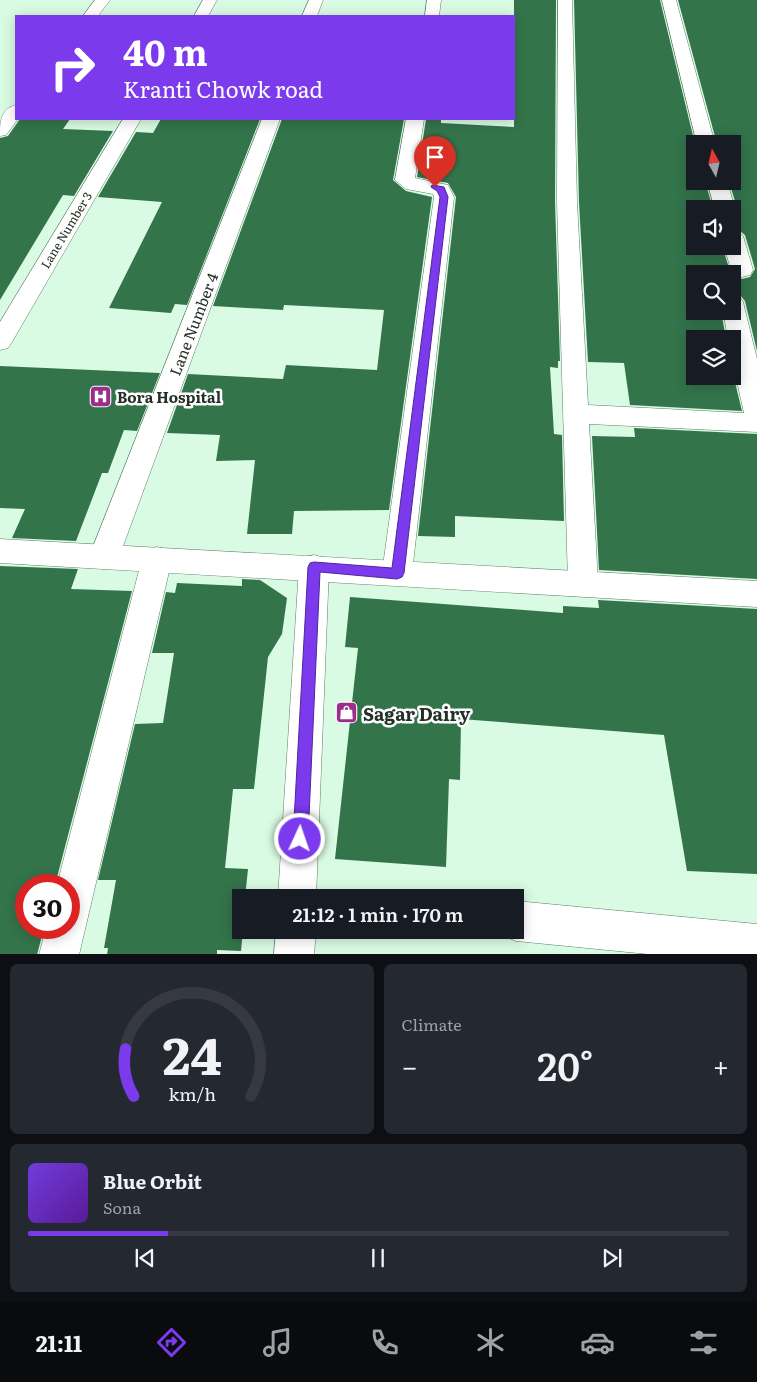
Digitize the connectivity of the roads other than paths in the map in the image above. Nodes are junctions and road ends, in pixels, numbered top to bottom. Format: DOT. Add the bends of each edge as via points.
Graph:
graph roads {
  1 [pos="103,0"];
  2 [pos="210,0"];
  3 [pos="316,0"];
  4 [pos="434,0"];
  5 [pos="565,0"];
  6 [pos="668,0"];
  7 [pos="91,15"];
  8 [pos="202,15"];
  9 [pos="310,15"];
  10 [pos="432,15"];
  11 [pos="15,111"];
  12 [pos="131,120"];
  13 [pos="271,120"];
  14 [pos="414,120"];
  15 [pos="0,131"];
  16 [pos="704,135"];
  17 [pos="737,255"];
  18 [pos="742,272"];
  19 [pos="736,320"];
  20 [pos="0,342"];
  21 [pos="576,414"];
  22 [pos="757,414"];
  23 [pos="757,423"];
  24 [pos="0,551"];
  25 [pos="104,557"];
  26 [pos="157,559"];
  27 [pos="314,567"];
  28 [pos="397,573"];
  29 [pos="582,582"];
  30 [pos="757,594"];
  31 [pos="79,874"];
  32 [pos="298,889"];
  33 [pos="524,922"];
  34 [pos="63,939"];
  35 [pos="295,939"];
  36 [pos="757,944"];
  37 [pos="59,954"];
  38 [pos="294,954"];
  1 -- 7 [label="street"];
  2 -- 8 [label="street"];
  3 -- 9 [label="street"];
  4 -- 10 [label="street"];
  5 -- 21 [label="street" via="567,202"];
  6 -- 16 [label="street"];
  11 -- 15 [label="street"];
  12 -- 20 [label="street, Lane Number 3"];
  13 -- 25 [label="street, Lane Number 4"];
  14 -- 28 [label="street" via="405,176 407,183 441,189 444,197"];
  17 -- 18 [label="street"];
  19 -- 22 [label="street"];
  21 -- 23 [label="street"];
  21 -- 29 [label="street"];
  24 -- 25 [label="street"];
  25 -- 26 [label="street"];
  26 -- 27 [label="street"];
  26 -- 31 [label="street"];
  27 -- 28 [label="street"];
  27 -- 32 [label="street"];
  28 -- 29 [label="street"];
  29 -- 30 [label="street"];
  33 -- 36 [label="street"];
  34 -- 37 [label="street"];
  35 -- 38 [label="street"];
}
